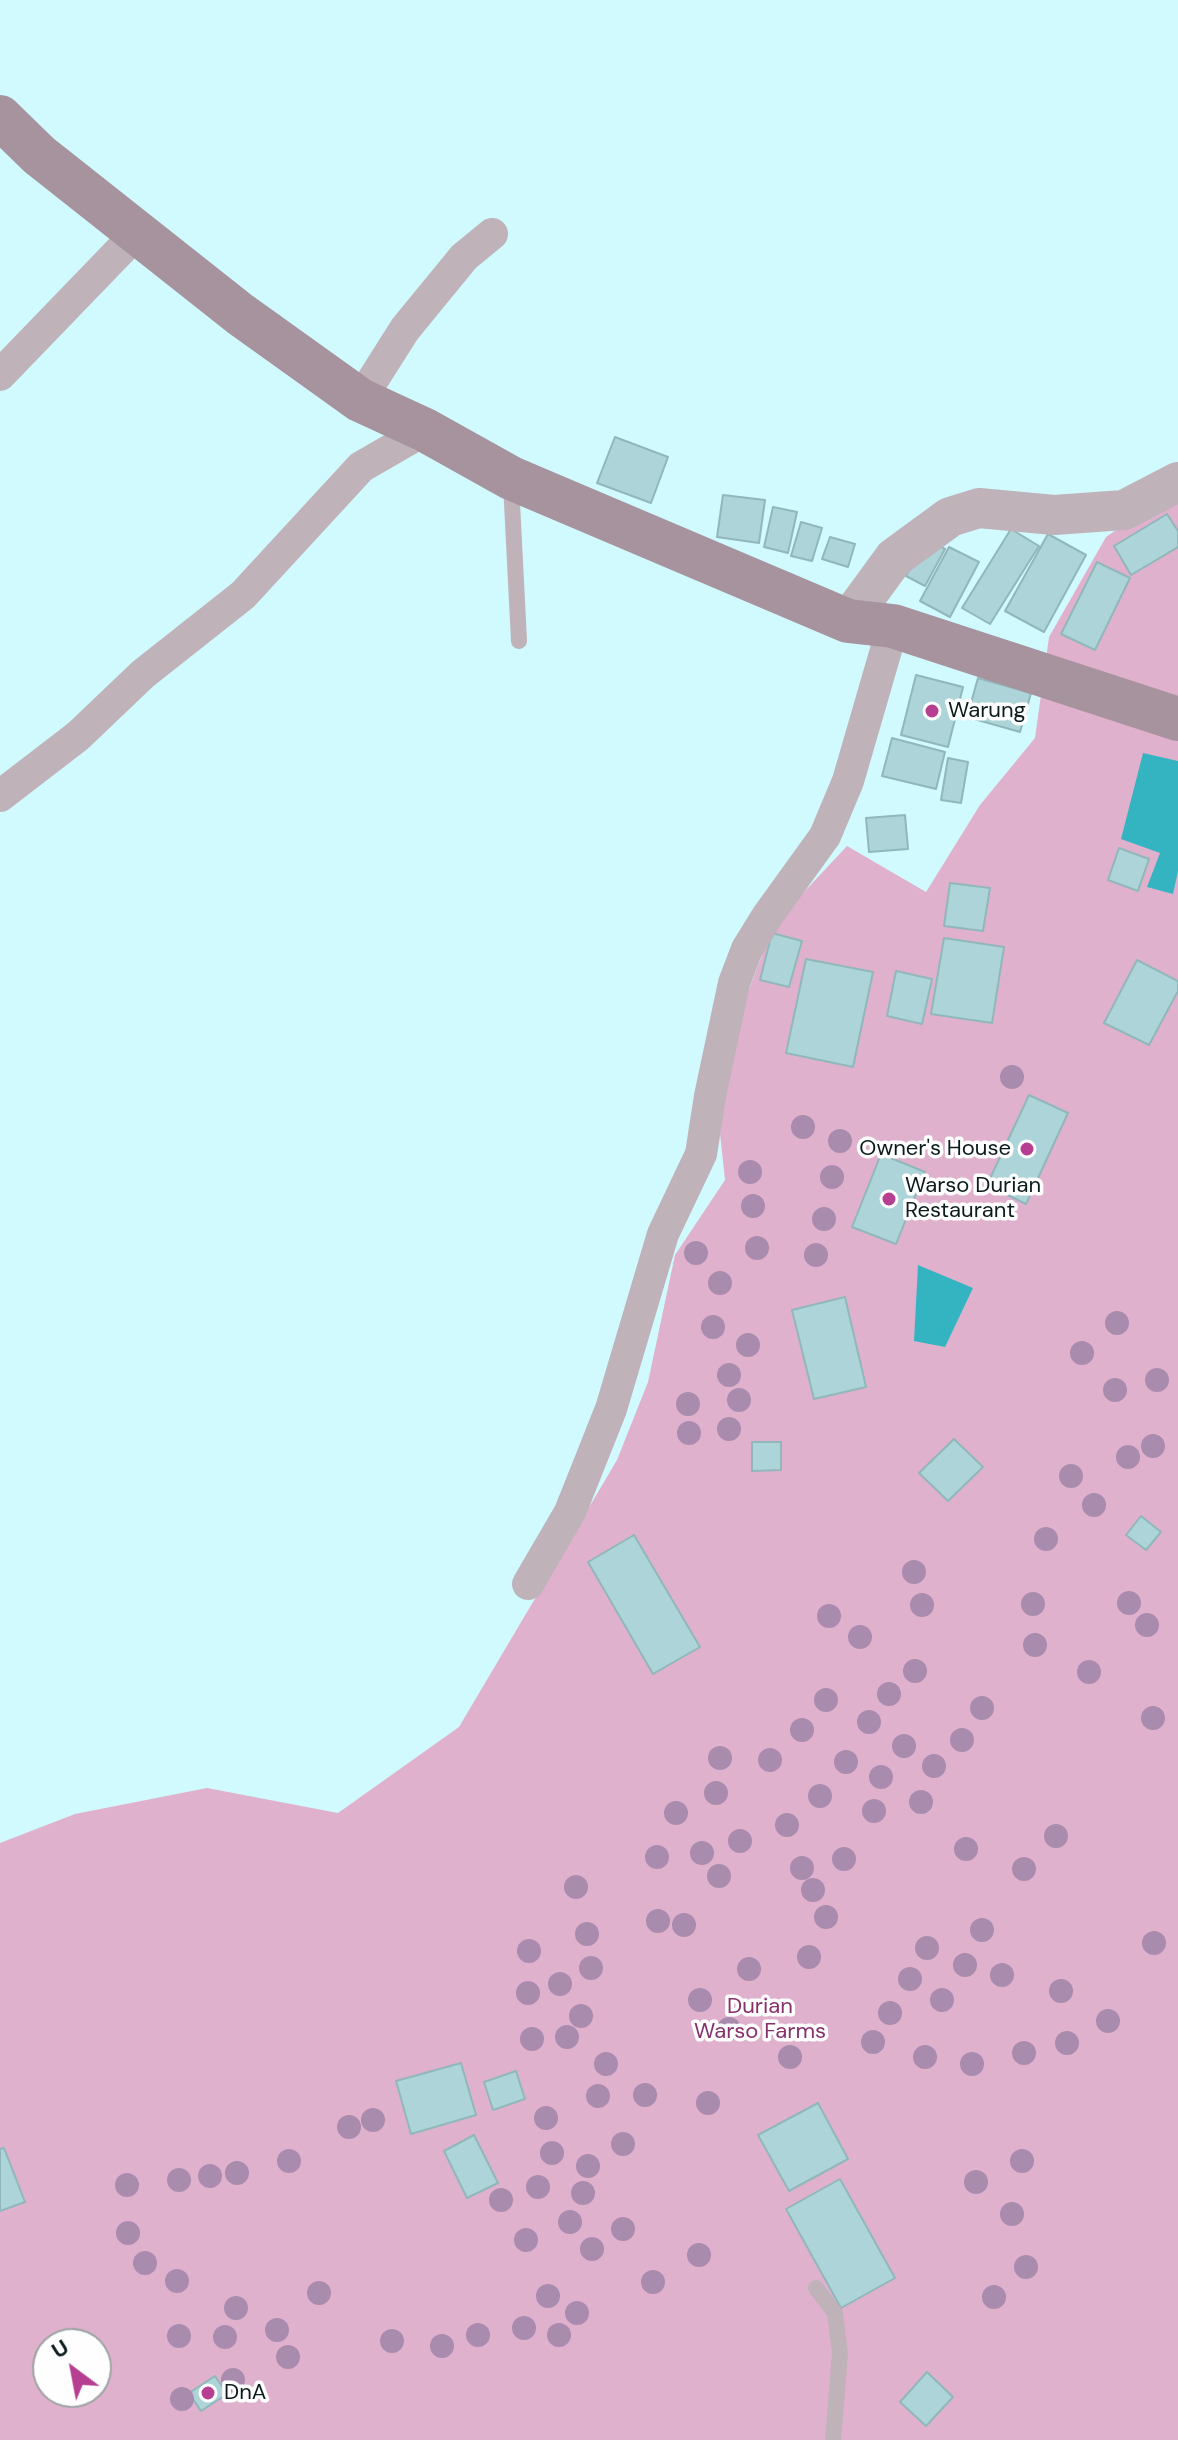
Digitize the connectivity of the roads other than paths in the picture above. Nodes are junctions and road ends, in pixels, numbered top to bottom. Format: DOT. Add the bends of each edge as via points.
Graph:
graph roads {
  1 [pos="0,117"];
  2 [pos="139,231"];
  3 [pos="492,234"];
  4 [pos="0,375"];
  5 [pos="360,400"];
  6 [pos="425,430"];
  7 [pos="511,478"];
  8 [pos="1178,482"];
  9 [pos="848,621"];
  10 [pos="893,626"];
  11 [pos="519,641"];
  12 [pos="1178,719"];
  13 [pos="0,796"];
  14 [pos="528,1584"];
  15 [pos="816,2288"];
  16 [pos="833,2440"];
  1 -- 2 [label="main road" via="39,155"];
  2 -- 4 [label="street"];
  2 -- 5 [label="main road" via="240,314"];
  3 -- 5 [label="street" via="464,257 405,329"];
  5 -- 6 [label="main road"];
  6 -- 7 [label="main road"];
  6 -- 13 [label="street" via="361,467 243,595"];
  7 -- 9 [label="main road"];
  7 -- 11 [label="lane"];
  8 -- 9 [label="street" via="1124,510 1054,515 979,508 950,517 894,558"];
  9 -- 10 [label="main road"];
  10 -- 12 [label="main road"];
  10 -- 14 [label="street" via="848,781 825,836 768,915 734,983 701,1154 663,1234 611,1409 570,1512"];
  15 -- 16 [label="lane" via="835,2313 840,2353"];
}
